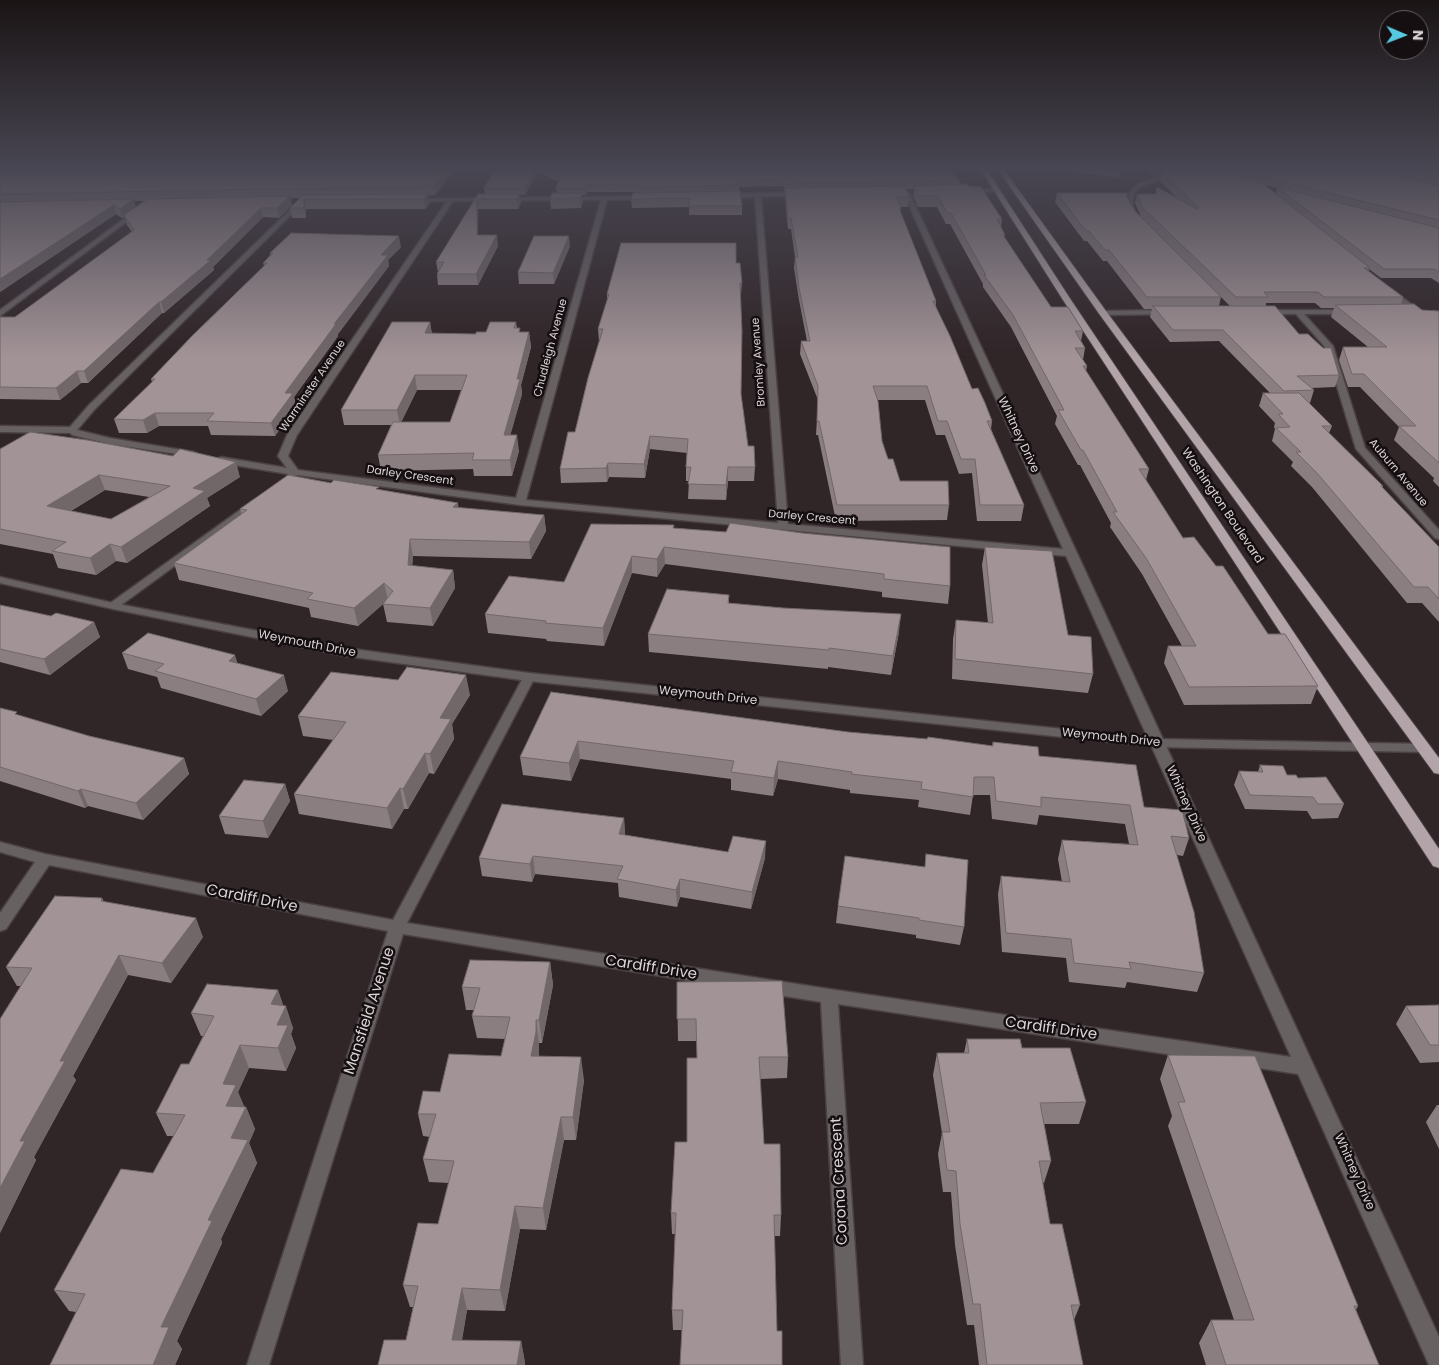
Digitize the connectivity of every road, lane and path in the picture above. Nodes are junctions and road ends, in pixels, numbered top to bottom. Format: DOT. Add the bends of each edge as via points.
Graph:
graph roads {
  1 [pos="112,231"];
  2 [pos="272,231"];
  3 [pos="431,231"];
  4 [pos="595,231"];
  5 [pos="761,231"];
  6 [pos="924,231"];
  7 [pos="1024,231"];
  8 [pos="1045,231"];
  9 [pos="1386,288"];
  10 [pos="1181,312"];
  11 [pos="1259,312"];
  12 [pos="1358,312"];
  13 [pos="1407,312"];
  14 [pos="1103,313"];
  15 [pos="1299,313"];
  16 [pos="0,314"];
  17 [pos="0,429"];
  18 [pos="72,430"];
  19 [pos="292,475"];
  20 [pos="264,496"];
  21 [pos="520,502"];
  22 [pos="783,527"];
  23 [pos="1439,536"];
  24 [pos="1072,553"];
  25 [pos="0,580"];
  26 [pos="112,606"];
  27 [pos="529,677"];
  28 [pos="1158,743"];
  29 [pos="1364,747"];
  30 [pos="1424,748"];
  31 [pos="1439,769"];
  32 [pos="0,847"];
  33 [pos="45,859"];
  34 [pos="1439,862"];
  35 [pos="0,925"];
  36 [pos="397,927"];
  37 [pos="829,996"];
  38 [pos="1306,1067"];
  39 [pos="1439,1362"];
  40 [pos="258,1365"];
  41 [pos="852,1365"];
  1 -- 16 [label="street"];
  2 -- 18 [label="street"];
  3 -- 19 [label="street, Warminster Avenue" via="292,435 283,456"];
  4 -- 21 [label="street, Chudleigh Avenue"];
  5 -- 22 [label="street, Bromley Avenue"];
  6 -- 24 [label="street, Whitney Drive"];
  7 -- 29 [label="highway, Washington Boulevard"];
  8 -- 14 [label="highway, Washington Boulevard"];
  9 -- 13 [label="street" via="1420,312"];
  10 -- 14 [label="street"];
  11 -- 15 [label="street"];
  12 -- 15 [label="street"];
  14 -- 30 [label="highway, Washington Boulevard"];
  15 -- 23 [label="street, Auburn Avenue" via="1328,346 1361,449"];
  17 -- 18 [label="street, Darley Crescent"];
  18 -- 19 [label="street, Darley Crescent" via="110,441"];
  19 -- 21 [label="street, Darley Crescent"];
  20 -- 26 [label="street"];
  21 -- 22 [label="street, Darley Crescent"];
  22 -- 24 [label="street, Darley Crescent"];
  24 -- 28 [label="street, Whitney Drive"];
  25 -- 26 [label="street, Weymouth Drive"];
  26 -- 27 [label="street, Weymouth Drive" via="346,652"];
  27 -- 28 [label="street, Weymouth Drive"];
  27 -- 36 [label="street, Mansfield Avenue"];
  28 -- 29 [label="street, Weymouth Drive"];
  28 -- 38 [label="street, Whitney Drive"];
  29 -- 30 [label="street, Weymouth Drive"];
  29 -- 34 [label="highway, Washington Boulevard"];
  30 -- 31 [label="highway, Washington Boulevard"];
  32 -- 33 [label="street, Cardiff Drive"];
  33 -- 35 [label="street"];
  33 -- 36 [label="street, Cardiff Drive"];
  36 -- 37 [label="street, Cardiff Drive"];
  36 -- 40 [label="street, Mansfield Avenue"];
  37 -- 38 [label="street, Cardiff Drive"];
  37 -- 41 [label="street, Corona Crescent"];
  38 -- 39 [label="street, Whitney Drive"];
}
